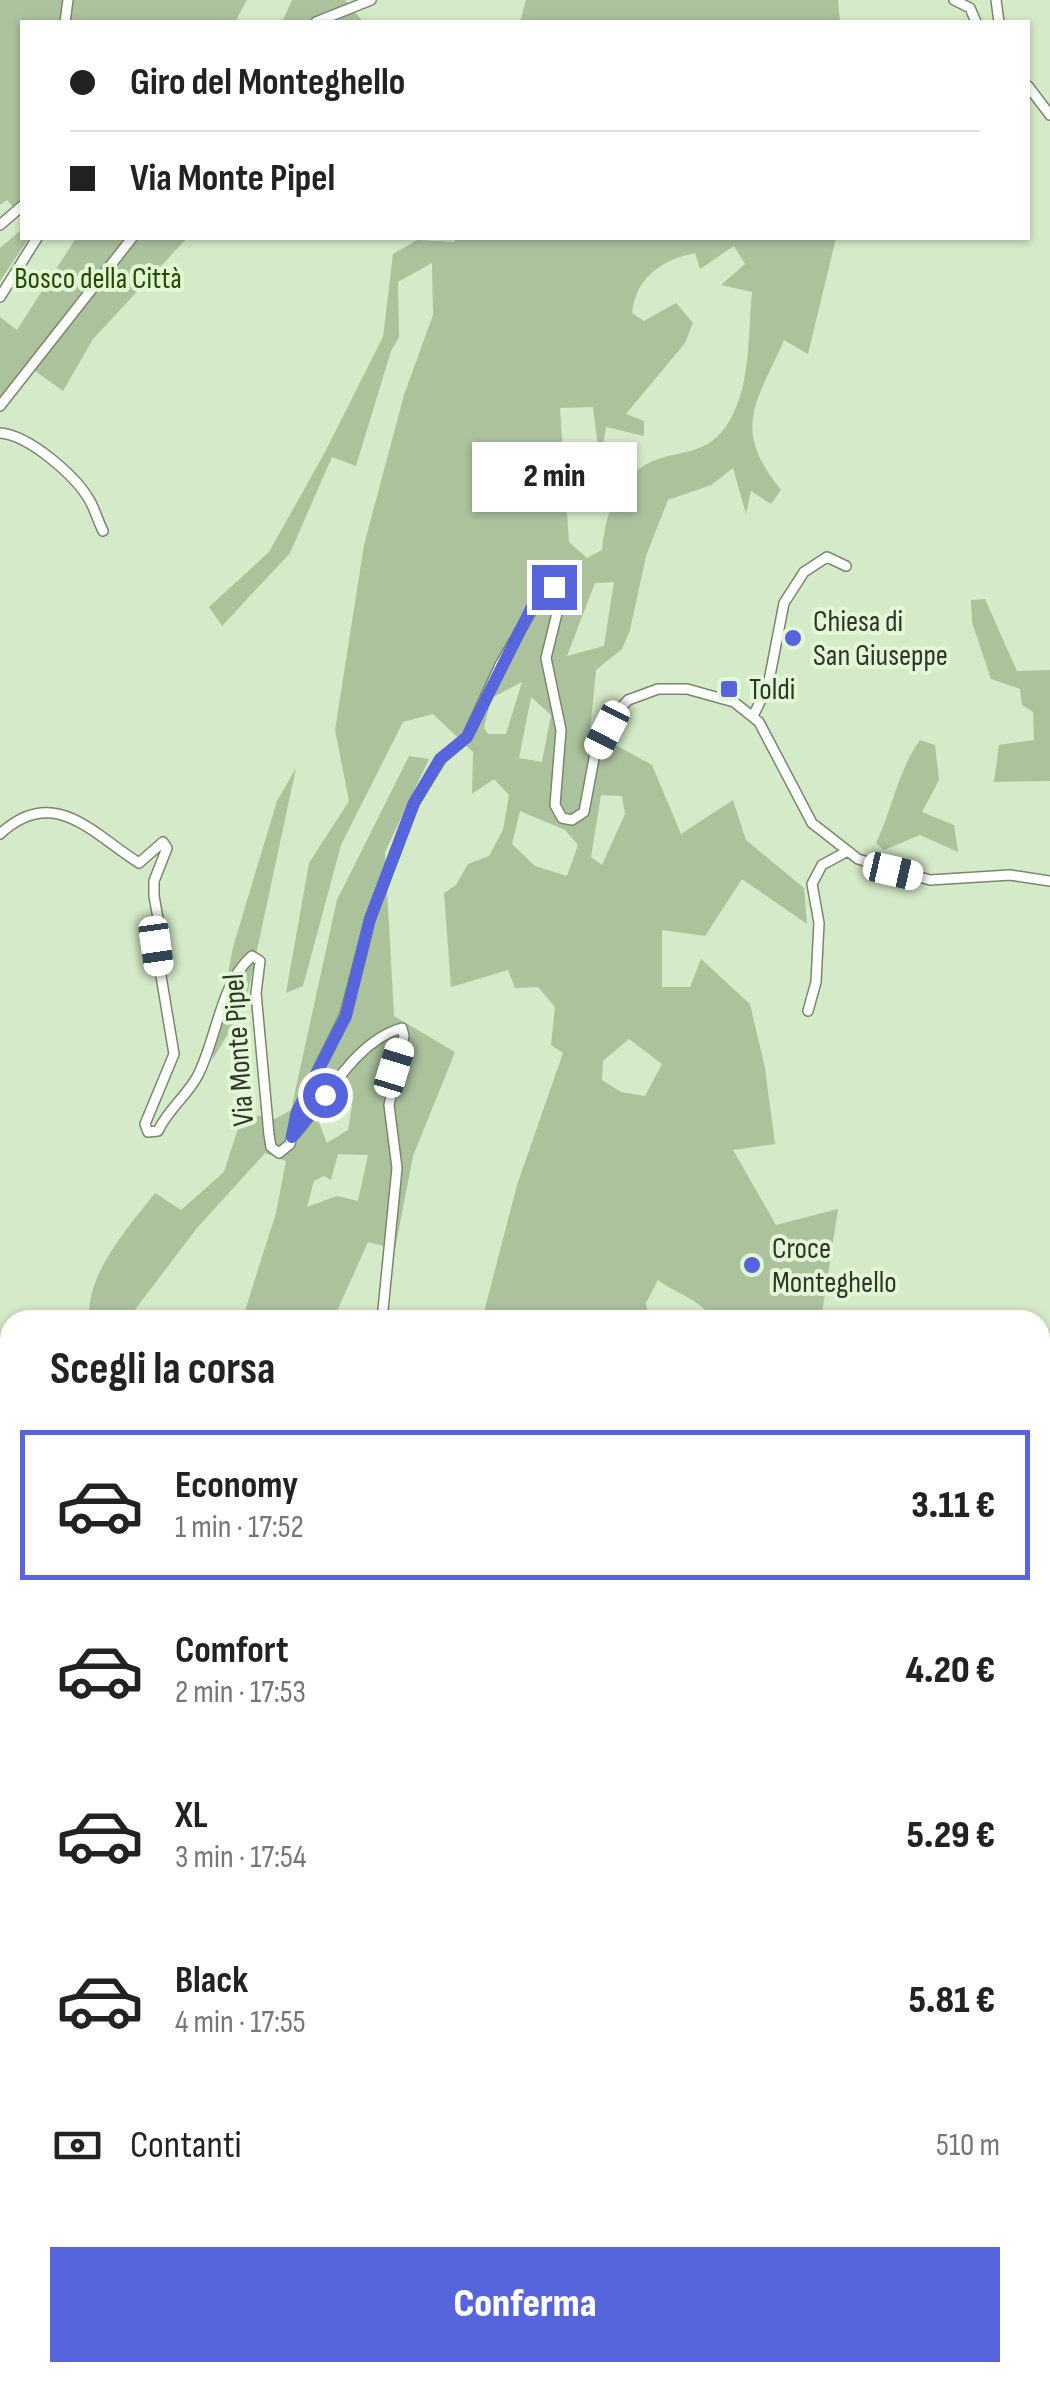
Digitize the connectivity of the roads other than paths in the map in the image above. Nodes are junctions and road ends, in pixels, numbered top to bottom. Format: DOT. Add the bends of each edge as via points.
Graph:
graph roads {
  1 [pos="371,0"];
  2 [pos="954,0"];
  3 [pos="321,20"];
  4 [pos="975,20"];
  5 [pos="1030,89"];
  6 [pos="1050,114"];
  7 [pos="20,208"];
  8 [pos="0,224"];
  9 [pos="36,240"];
  10 [pos="130,240"];
  11 [pos="0,298"];
  12 [pos="0,406"];
  13 [pos="0,433"];
  14 [pos="103,530"];
  15 [pos="846,566"];
  16 [pos="752,716"];
  17 [pos="0,834"];
  18 [pos="846,852"];
  19 [pos="1050,881"];
  20 [pos="808,1011"];
  21 [pos="292,1137"];
  22 [pos="383,1310"];
  1 -- 3 [label="street"];
  2 -- 4 [label="street" via="970,8"];
  5 -- 6 [label="street"];
  7 -- 8 [label="street"];
  9 -- 11 [label="street"];
  10 -- 12 [label="street"];
  13 -- 14 [label="street" via="53,462 89,499"];
  15 -- 16 [label="street" via="827,557 792,587 768,686"];
  16 -- 18 [label="street" via="812,823"];
  16 -- 21 [label="street, Via Monte Pipel" via="719,696 658,689 628,700 595,754 584,812 562,818 555,805 561,730 546,658 560,600 554,587 546,588 467,737 440,759 414,803 370,919 346,1016 297,1112"];
  17 -- 21 [label="street, Via Monte Pipel" via="24,817 52,812 99,832 139,864 163,842 167,848 154,881 156,946 174,1054 145,1124 148,1132 158,1132 198,1078 220,1011 252,956 260,961 256,993 272,1147 286,1150"];
  18 -- 19 [label="street" via="930,880 1010,875"];
  18 -- 20 [label="street" via="822,865 812,884 819,923"];
  21 -- 22 [label="street" via="352,1064 402,1028 389,1105 398,1168"];
}
